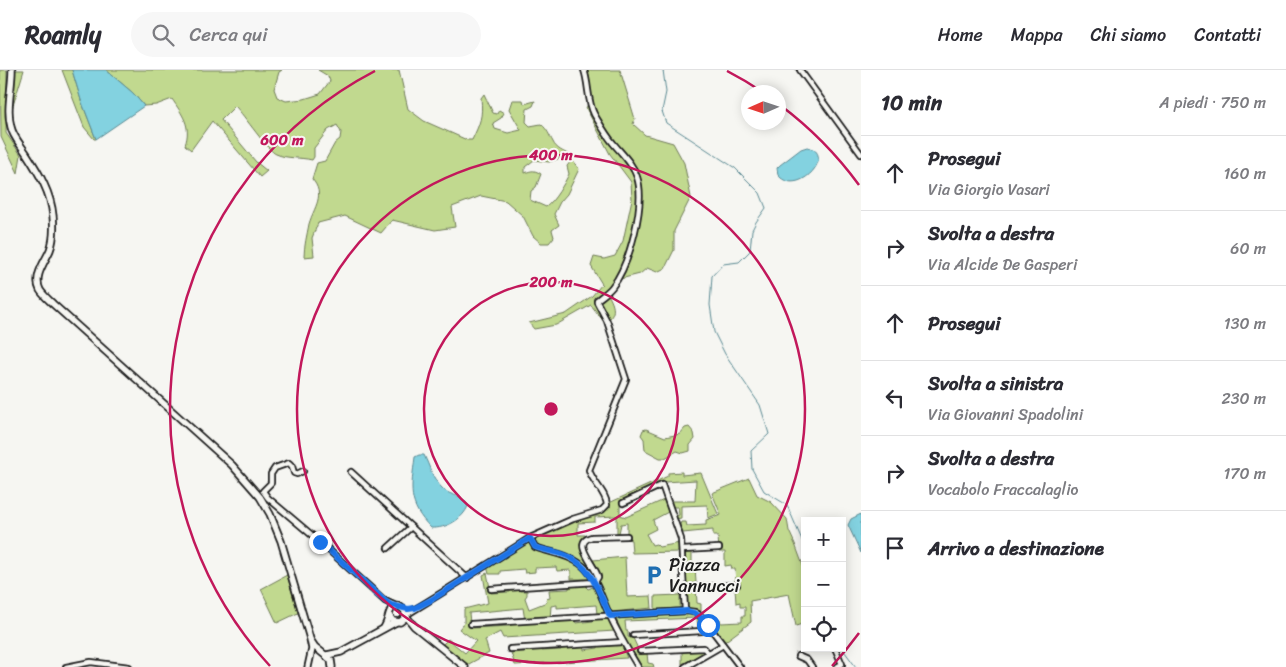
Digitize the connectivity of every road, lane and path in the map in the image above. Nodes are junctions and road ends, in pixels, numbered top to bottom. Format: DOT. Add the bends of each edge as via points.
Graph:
graph roads {
  1 [pos="12,70"];
  2 [pos="584,70"];
  3 [pos="800,70"];
  4 [pos="861,154"];
  5 [pos="302,472"];
  6 [pos="351,472"];
  7 [pos="623,503"];
  8 [pos="411,527"];
  9 [pos="627,536"];
  10 [pos="530,538"];
  11 [pos="388,548"];
  12 [pos="719,548"];
  13 [pos="683,550"];
  14 [pos="467,578"];
  15 [pos="595,582"];
  16 [pos="737,585"];
  17 [pos="684,588"];
  18 [pos="491,589"];
  19 [pos="385,601"];
  20 [pos="396,606"];
  21 [pos="685,611"];
  22 [pos="405,613"];
  23 [pos="390,615"];
  24 [pos="610,616"];
  25 [pos="398,622"];
  26 [pos="471,624"];
  27 [pos="708,625"];
  28 [pos="414,626"];
  29 [pos="383,628"];
  30 [pos="633,635"];
  31 [pos="310,639"];
  32 [pos="623,642"];
  33 [pos="722,645"];
  34 [pos="510,649"];
  35 [pos="341,652"];
  36 [pos="640,652"];
  37 [pos="837,652"];
  38 [pos="325,654"];
  39 [pos="708,654"];
  40 [pos="798,656"];
  41 [pos="308,664"];
  42 [pos="332,666"];
  43 [pos="66,667"];
  44 [pos="129,667"];
  45 [pos="465,667"];
  46 [pos="638,667"];
  47 [pos="685,667"];
  48 [pos="740,667"];
  49 [pos="812,667"];
  50 [pos="837,667"];
  1 -- 31 [label="main road" via="11,128 41,179 50,198 53,216 50,250 38,279 40,289 242,475 260,497 281,541"];
  2 -- 10 [label="street" via="594,114 634,169 639,185 630,251 611,288 597,300 608,321 626,379 590,470 607,501 606,508"];
  3 -- 4 [label="street"];
  5 -- 19 [label="street" via="294,473 289,463 275,468 271,474 272,483 263,491"];
  6 -- 8 [label="street"];
  7 -- 13 [label="street" via="662,485"];
  8 -- 11 [label="street"];
  8 -- 14 [label="street"];
  9 -- 15 [label="street" via="592,537 584,541 585,555 597,571"];
  10 -- 14 [label="street"];
  10 -- 15 [label="street" via="535,547 580,563"];
  12 -- 13 [label="street"];
  13 -- 17 [label="street"];
  14 -- 22 [label="street"];
  15 -- 18 [label="street"];
  15 -- 24 [label="street"];
  16 -- 17 [label="street"];
  17 -- 21 [label="street"];
  19 -- 20 [label="street"];
  19 -- 23 [label="street"];
  20 -- 22 [label="main road"];
  20 -- 23 [label="main road"];
  21 -- 24 [label="street"];
  21 -- 27 [label="street" via="695,612"];
  22 -- 25 [label="main road"];
  22 -- 28 [label="main road"];
  23 -- 25 [label="main road"];
  23 -- 29 [label="main road"];
  24 -- 26 [label="street"];
  24 -- 32 [label="street"];
  25 -- 28 [label="main road"];
  25 -- 29 [label="main road"];
  27 -- 30 [label="street" via="696,632"];
  27 -- 33 [label="street"];
  28 -- 45 [label="main road"];
  29 -- 35 [label="main road"];
  31 -- 38 [label="main road"];
  31 -- 41 [label="main road" via="312,649"];
  32 -- 34 [label="street"];
  32 -- 46 [label="street"];
  33 -- 39 [label="street"];
  33 -- 48 [label="street"];
  35 -- 38 [label="main road"];
  35 -- 42 [label="main road"];
  36 -- 39 [label="street" via="704,648"];
  37 -- 50 [label="street" via="842,664"];
  38 -- 41 [label="main road" via="316,654"];
  38 -- 42 [label="main road"];
  39 -- 47 [label="street"];
  40 -- 49 [label="street"];
  43 -- 44 [label="street" via="91,662"];
}
